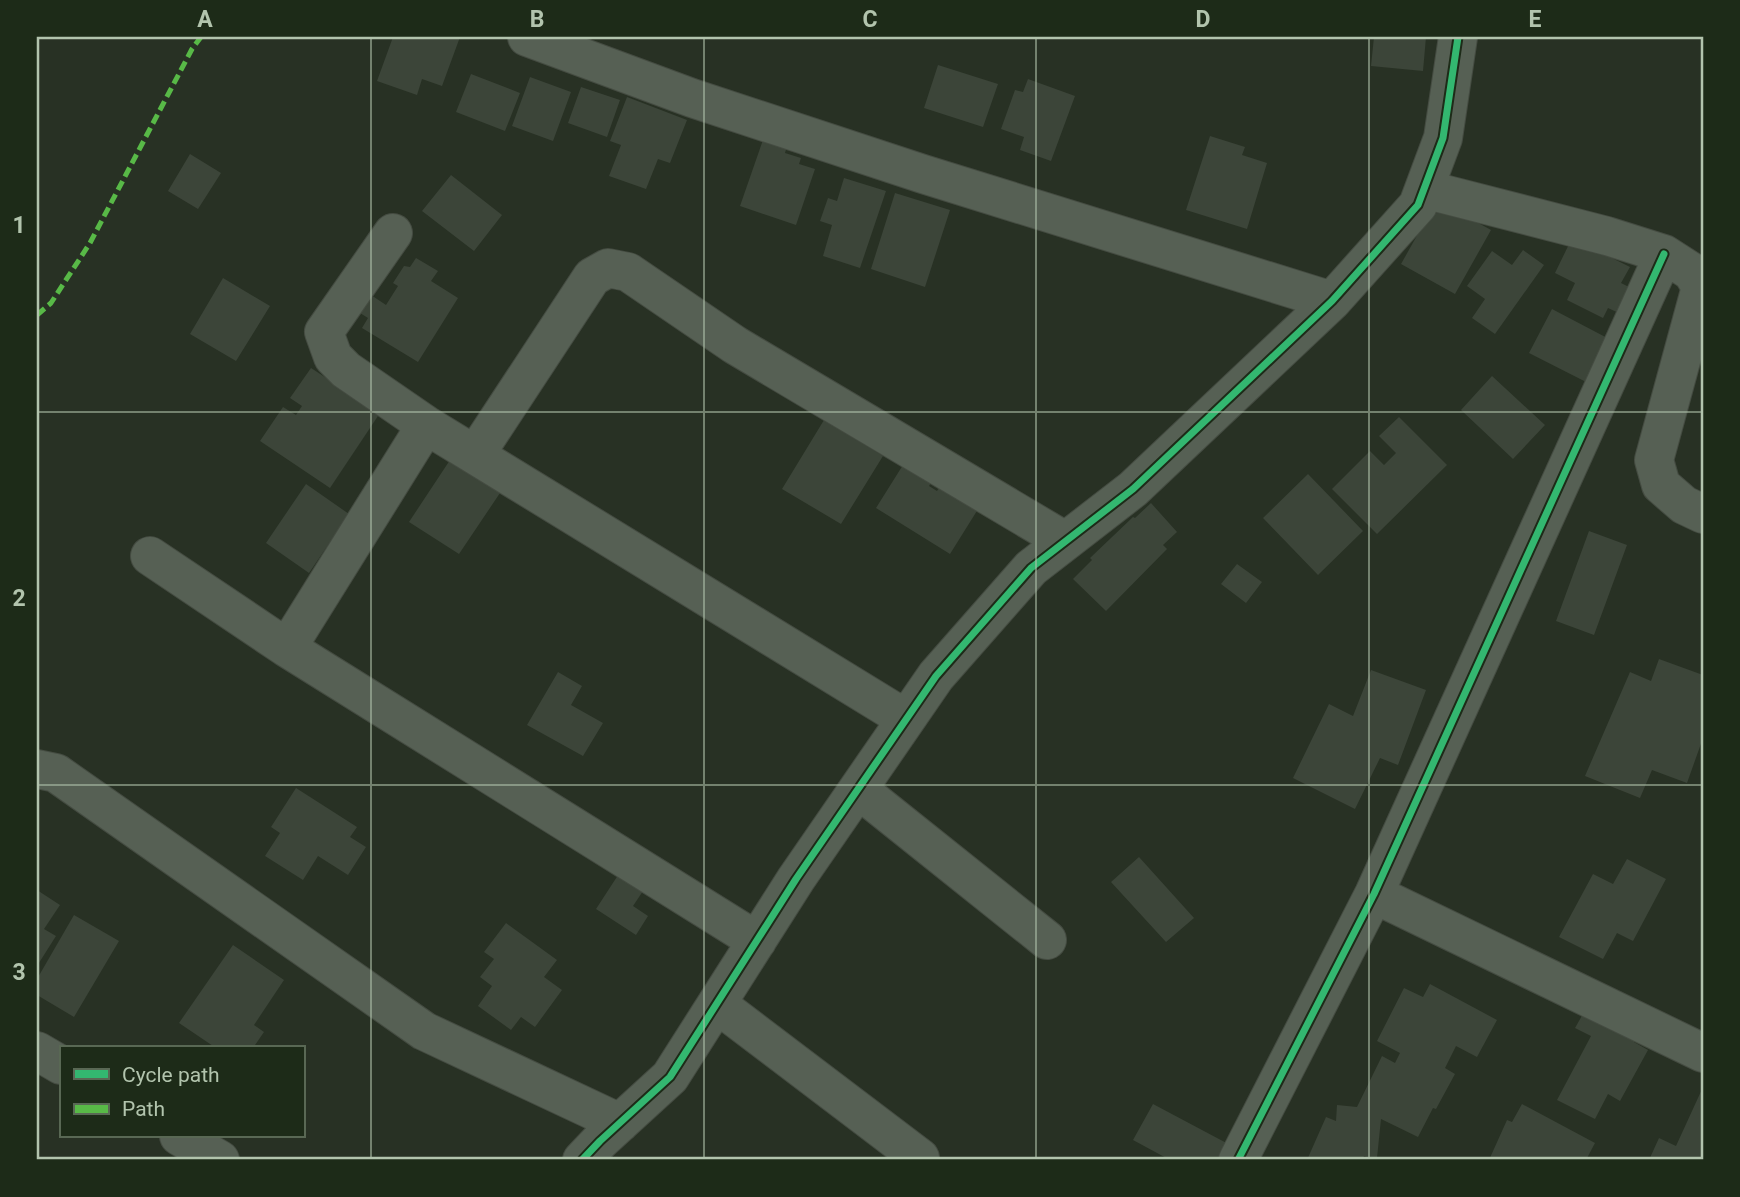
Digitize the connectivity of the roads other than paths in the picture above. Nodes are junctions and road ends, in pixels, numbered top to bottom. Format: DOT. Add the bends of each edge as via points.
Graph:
graph roads {
  1 [pos="527,37"];
  2 [pos="1458,37"];
  3 [pos="1424,189"];
  4 [pos="393,233"];
  5 [pos="1664,254"];
  6 [pos="1332,300"];
  7 [pos="426,425"];
  8 [pos="475,455"];
  9 [pos="1703,514"];
  10 [pos="1065,541"];
  11 [pos="150,556"];
  12 [pos="287,648"];
  13 [pos="906,719"];
  14 [pos="37,769"];
  15 [pos="858,789"];
  16 [pos="1374,894"];
  17 [pos="1047,940"];
  18 [pos="757,942"];
  19 [pos="717,1004"];
  20 [pos="37,1051"];
  21 [pos="1703,1053"];
  22 [pos="60,1064"];
  23 [pos="620,1123"];
  24 [pos="182,1138"];
  25 [pos="920,1157"];
  26 [pos="220,1160"];
  27 [pos="582,1160"];
  28 [pos="1238,1160"];
  1 -- 6 [label="street" via="705,103"];
  2 -- 3 [label="street" via="1443,138"];
  3 -- 5 [label="street"];
  3 -- 6 [label="street" via="1418,205"];
  4 -- 7 [label="street" via="324,332 333,356 346,370"];
  5 -- 9 [label="street" via="1692,272 1701,286 1654,460 1661,485"];
  5 -- 16 [label="street"];
  6 -- 10 [label="street" via="1133,489"];
  7 -- 8 [label="street"];
  7 -- 12 [label="street"];
  8 -- 10 [label="street" via="593,277 608,268 628,272 735,345"];
  8 -- 13 [label="street"];
  10 -- 13 [label="street" via="1031,568 936,676"];
  11 -- 12 [label="street"];
  12 -- 18 [label="street"];
  13 -- 15 [label="street"];
  14 -- 23 [label="street" via="56,773 424,1031"];
  15 -- 17 [label="street"];
  15 -- 18 [label="street"];
  16 -- 21 [label="street"];
  16 -- 28 [label="street"];
  18 -- 19 [label="street"];
  19 -- 23 [label="street" via="670,1077"];
  19 -- 25 [label="street"];
  20 -- 22 [label="street"];
  23 -- 27 [label="street"];
  24 -- 26 [label="street"];
}
